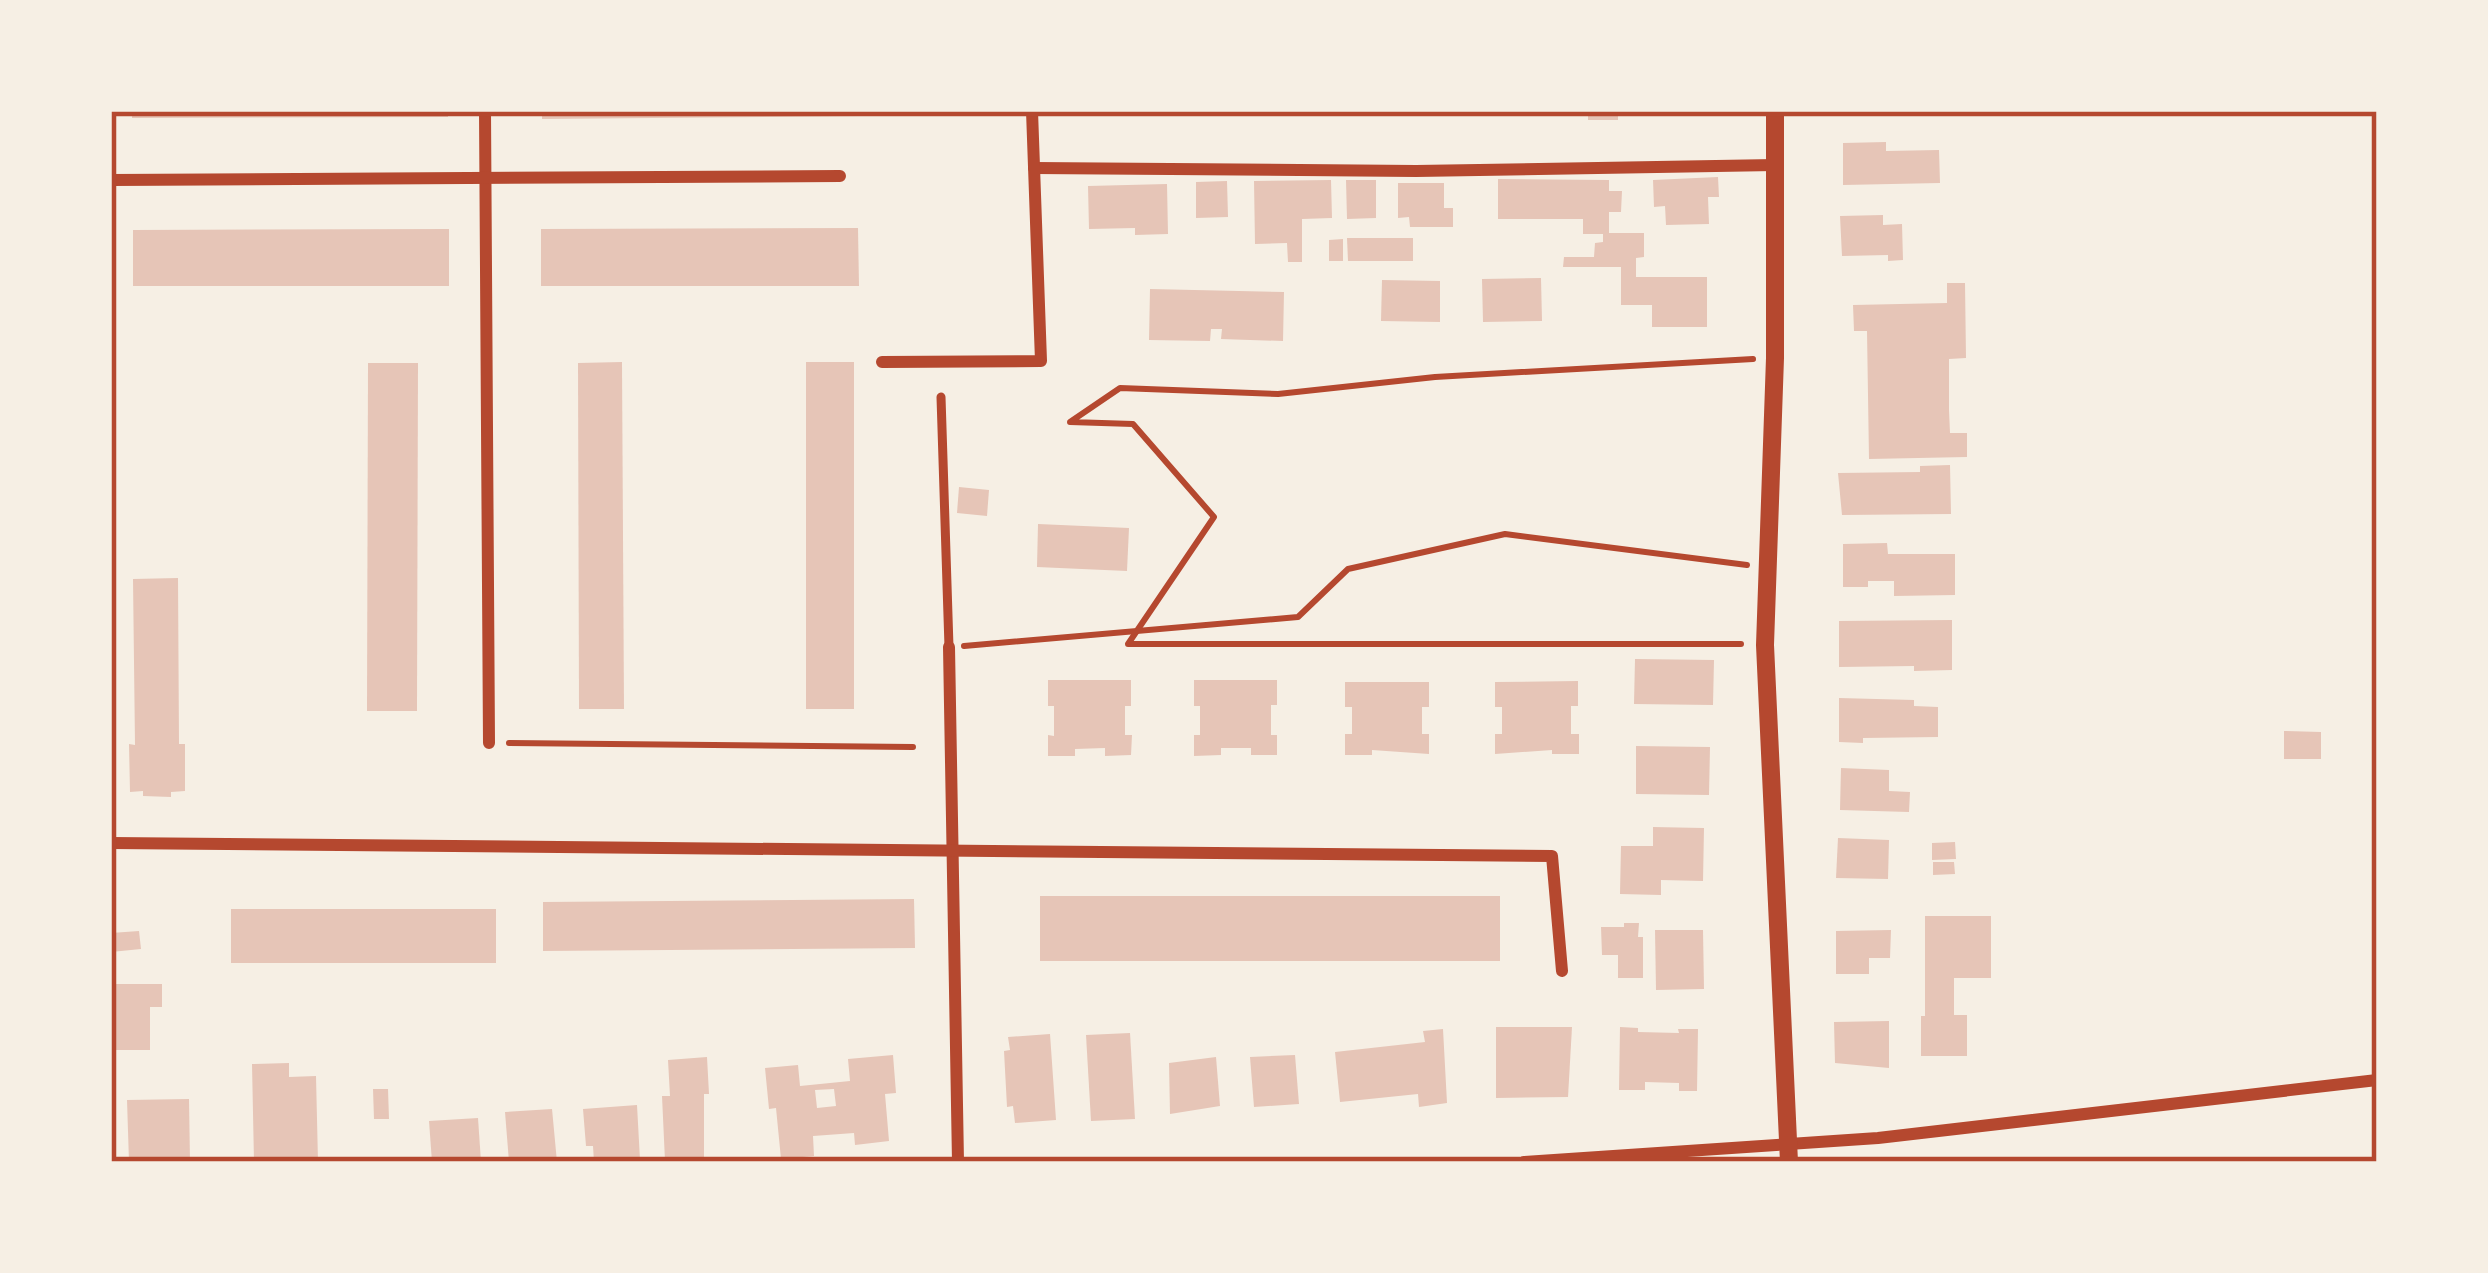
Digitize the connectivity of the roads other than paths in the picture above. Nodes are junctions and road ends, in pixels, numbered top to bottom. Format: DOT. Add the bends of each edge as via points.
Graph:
graph roads {
  1 [pos="485,111"];
  2 [pos="1032,111"];
  3 [pos="1775,111"];
  4 [pos="1775,165"];
  5 [pos="1034,168"];
  6 [pos="840,176"];
  7 [pos="111,180"];
  8 [pos="487,181"];
  9 [pos="881,362"];
  10 [pos="941,398"];
  11 [pos="949,647"];
  12 [pos="489,743"];
  13 [pos="111,843"];
  14 [pos="952,850"];
  15 [pos="1562,970"];
  16 [pos="2377,1080"];
  17 [pos="1788,1153"];
  18 [pos="958,1162"];
  19 [pos="1524,1162"];
  1 -- 8 [label="street"];
  2 -- 5 [label="street"];
  3 -- 4 [label="main road"];
  4 -- 5 [label="street"];
  4 -- 17 [label="main road" via="1766,645"];
  5 -- 9 [label="street" via="1041,361"];
  6 -- 8 [label="street"];
  7 -- 8 [label="street"];
  8 -- 12 [label="street"];
  10 -- 11 [label="street"];
  11 -- 14 [label="street"];
  13 -- 14 [label="street"];
  14 -- 15 [label="street" via="1552,856"];
  14 -- 18 [label="street"];
  16 -- 17 [label="street"];
  17 -- 19 [label="street"];
}
